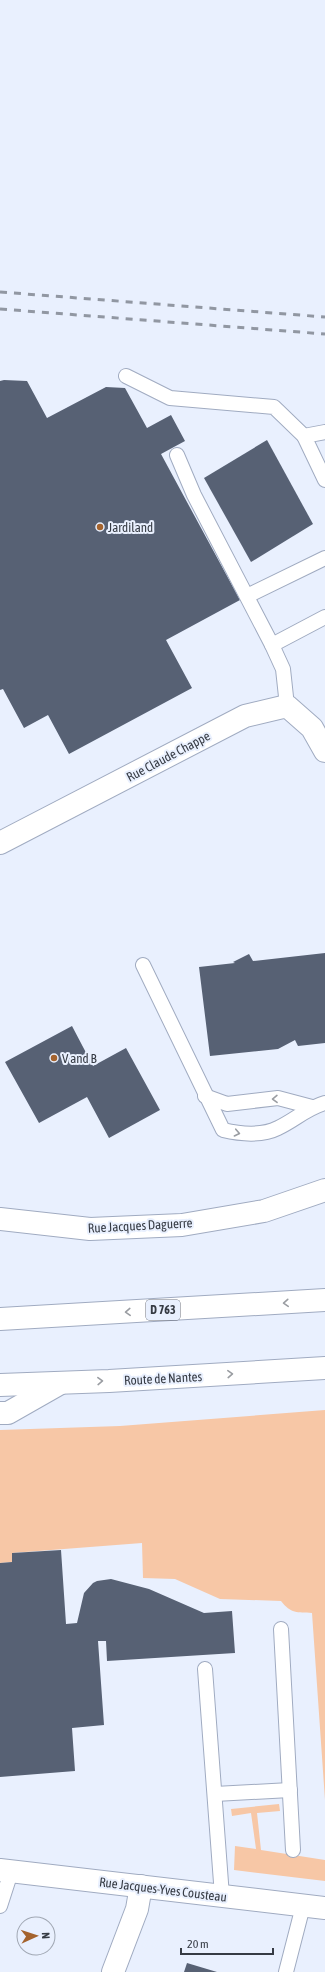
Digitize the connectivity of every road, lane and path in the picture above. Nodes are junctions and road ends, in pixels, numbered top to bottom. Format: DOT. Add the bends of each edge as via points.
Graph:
graph roads {
  1 [pos="126,376"];
  2 [pos="325,432"];
  3 [pos="304,436"];
  4 [pos="177,455"];
  5 [pos="325,480"];
  6 [pos="325,558"];
  7 [pos="247,596"];
  8 [pos="325,617"];
  9 [pos="272,645"];
  10 [pos="287,706"];
  11 [pos="325,751"];
  12 [pos="0,843"];
  13 [pos="143,964"];
  14 [pos="205,1096"];
  15 [pos="319,1105"];
  16 [pos="325,1190"];
  17 [pos="0,1219"];
  18 [pos="325,1300"];
  19 [pos="0,1320"];
  20 [pos="325,1368"];
  21 [pos="61,1382"];
  22 [pos="0,1385"];
  23 [pos="0,1413"];
  24 [pos="281,1629"];
  25 [pos="205,1669"];
  26 [pos="290,1790"];
  27 [pos="215,1794"];
  28 [pos="293,1850"];
  29 [pos="5,1871"];
  30 [pos="141,1886"];
  31 [pos="222,1896"];
  32 [pos="0,1906"];
  33 [pos="304,1906"];
  34 [pos="325,1908"];
  35 [pos="114,1972"];
  36 [pos="286,1972"];
  1 -- 3 [label="lane" via="170,398 274,407"];
  2 -- 3 [label="lane"];
  3 -- 5 [label="lane"];
  4 -- 7 [label="lane" via="194,495"];
  6 -- 7 [label="lane"];
  7 -- 9 [label="lane"];
  8 -- 9 [label="lane"];
  9 -- 10 [label="lane" via="283,669"];
  10 -- 11 [label="main road" via="312,728"];
  10 -- 12 [label="main road, Rue Claude Chappe" via="245,716"];
  13 -- 14 [label="lane"];
  15 -- 14 [label="lane, one-way" via="278,1098 227,1104"];
  14 -- 15 [label="lane, one-way" via="223,1130 243,1135 277,1129"];
  16 -- 17 [label="main road, Rue Jacques Daguerre" via="264,1211 182,1225 90,1229"];
  18 -- 19 [label="main road, D 763, one-way"];
  21 -- 20 [label="main road, Route de Nantes, one-way"];
  21 -- 22 [label="main road, Route de Nantes"];
  21 -- 23 [label="main road" via="8,1413"];
  24 -- 26 [label="lane"];
  25 -- 27 [label="lane"];
  26 -- 27 [label="lane"];
  26 -- 28 [label="lane"];
  27 -- 31 [label="lane"];
  29 -- 30 [label="main road, Rue Jacques-Yves Cousteau"];
  29 -- 32 [label="lane"];
  30 -- 31 [label="main road, Rue Jacques-Yves Cousteau"];
  30 -- 35 [label="main road" via="137,1909"];
  31 -- 33 [label="main road, Rue Jacques-Yves Cousteau"];
  33 -- 34 [label="main road, Rue Jacques-Yves Cousteau"];
  33 -- 36 [label="lane"];
}
